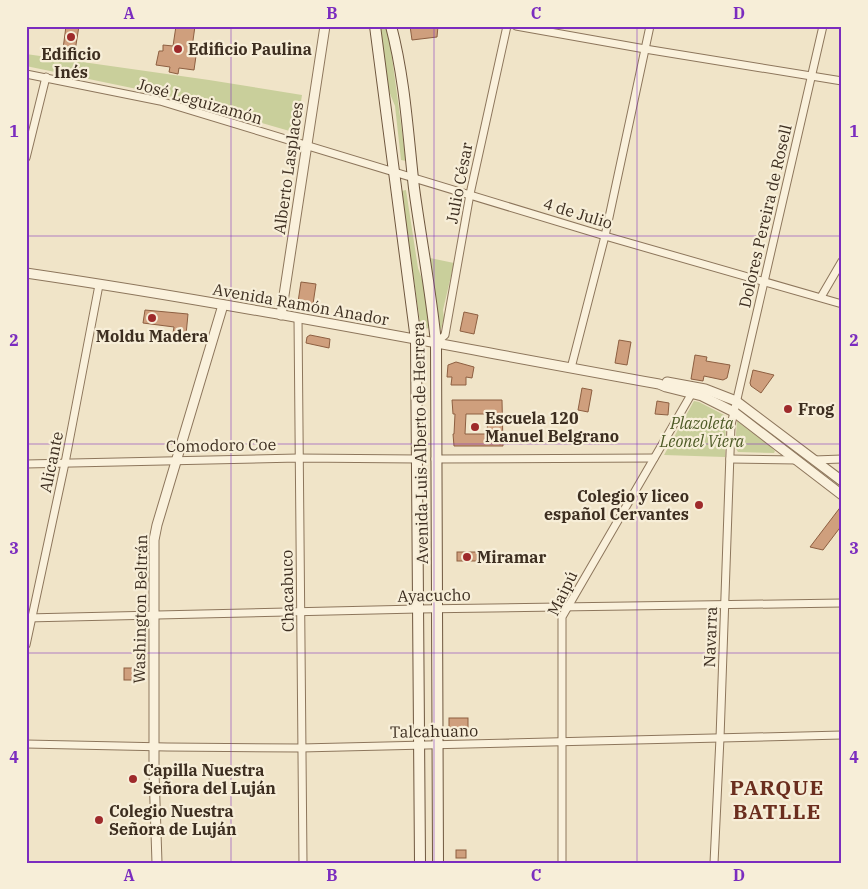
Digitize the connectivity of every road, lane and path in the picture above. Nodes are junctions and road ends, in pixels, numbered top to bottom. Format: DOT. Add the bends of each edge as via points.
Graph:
graph roads {
  1 [pos="324,26"];
  2 [pos="375,26"];
  3 [pos="391,26"];
  4 [pos="507,26"];
  5 [pos="516,26"];
  6 [pos="650,26"];
  7 [pos="823,26"];
  8 [pos="645,49"];
  9 [pos="26,74"];
  10 [pos="812,75"];
  11 [pos="46,77"];
  12 [pos="842,81"];
  13 [pos="306,146"];
  14 [pos="26,158"];
  15 [pos="394,171"];
  16 [pos="413,178"];
  17 [pos="470,194"];
  18 [pos="605,236"];
  19 [pos="842,261"];
  20 [pos="26,273"];
  21 [pos="763,280"];
  22 [pos="99,285"];
  23 [pos="821,297"];
  24 [pos="842,304"];
  25 [pos="223,305"];
  26 [pos="281,315"];
  27 [pos="298,318"];
  28 [pos="416,340"];
  29 [pos="436,343"];
  30 [pos="571,368"];
  31 [pos="659,384"];
  32 [pos="692,393"];
  33 [pos="736,401"];
  34 [pos="734,412"];
  35 [pos="298,458"];
  36 [pos="654,458"];
  37 [pos="177,459"];
  38 [pos="417,459"];
  39 [pos="435,459"];
  40 [pos="730,459"];
  41 [pos="842,459"];
  42 [pos="798,460"];
  43 [pos="814,460"];
  44 [pos="65,463"];
  45 [pos="26,464"];
  46 [pos="842,481"];
  47 [pos="842,495"];
  48 [pos="842,603"];
  49 [pos="725,605"];
  50 [pos="568,607"];
  51 [pos="418,609"];
  52 [pos="436,609"];
  53 [pos="302,612"];
  54 [pos="154,614"];
  55 [pos="29,618"];
  56 [pos="26,645"];
  57 [pos="842,735"];
  58 [pos="720,738"];
  59 [pos="561,742"];
  60 [pos="26,744"];
  61 [pos="418,744"];
  62 [pos="438,744"];
  63 [pos="154,747"];
  64 [pos="301,748"];
  65 [pos="157,863"];
  66 [pos="303,863"];
  67 [pos="420,863"];
  68 [pos="438,863"];
  69 [pos="562,863"];
  70 [pos="714,863"];
  1 -- 13 [label="street, Alberto Lasplaces"];
  2 -- 15 [label="main road, Avenida Luis Alberto de Herrera"];
  3 -- 16 [label="main road, Avenida Luis Alberto de Herrera"];
  4 -- 17 [label="street, Julio César"];
  5 -- 8 [label="street"];
  6 -- 8 [label="street"];
  7 -- 10 [label="street, Dolores Pereira de Rosell"];
  8 -- 10 [label="street"];
  8 -- 18 [label="street"];
  9 -- 11 [label="street, José Leguizamón"];
  10 -- 12 [label="street"];
  10 -- 21 [label="street, Dolores Pereira de Rosell"];
  11 -- 13 [label="street, José Leguizamón" via="160,101"];
  11 -- 14 [label="street"];
  13 -- 15 [label="street, 4 de Julio"];
  13 -- 26 [label="street, Alberto Lasplaces"];
  15 -- 16 [label="street, 4 de Julio"];
  15 -- 28 [label="main road, Avenida Luis Alberto de Herrera"];
  16 -- 17 [label="street, 4 de Julio"];
  16 -- 29 [label="main road, Avenida Luis Alberto de Herrera"];
  17 -- 18 [label="street, 4 de Julio"];
  17 -- 29 [label="street, Julio César" via="445,335"];
  18 -- 21 [label="street, 4 de Julio"];
  18 -- 30 [label="street"];
  19 -- 23 [label="street"];
  20 -- 22 [label="street, Avenida Ramón Anador"];
  21 -- 23 [label="street, 4 de Julio"];
  21 -- 33 [label="street, Dolores Pereira de Rosell"];
  22 -- 25 [label="street, Avenida Ramón Anador"];
  22 -- 44 [label="street, Alicante"];
  23 -- 24 [label="street, 4 de Julio"];
  25 -- 26 [label="street, Avenida Ramón Anador"];
  25 -- 37 [label="street, Washington Beltrán"];
  26 -- 27 [label="street, Avenida Ramón Anador"];
  27 -- 28 [label="street, Avenida Ramón Anador"];
  27 -- 35 [label="street, Chacabuco"];
  28 -- 29 [label="street, Avenida Ramón Anador"];
  28 -- 38 [label="main road, Avenida Luis Alberto de Herrera"];
  29 -- 30 [label="street, Avenida Ramón Anador"];
  29 -- 39 [label="main road, Avenida Luis Alberto de Herrera"];
  30 -- 31 [label="street, Avenida Ramón Anador"];
  31 -- 32 [label="street, Avenida Ramón Anador"];
  31 -- 33 [label="street, Avenida Ramón Anador" via="666,382 706,389"];
  32 -- 34 [label="street, Avenida Ramón Anador"];
  32 -- 36 [label="street, Maipú"];
  33 -- 34 [label="street, Dolores Pereira de Rosell"];
  33 -- 43 [label="street, Avenida Ramón Anador"];
  34 -- 40 [label="street, Navarra"];
  34 -- 42 [label="street, Avenida Ramón Anador"];
  35 -- 37 [label="street, Comodoro Coe"];
  35 -- 38 [label="street, Comodoro Coe"];
  35 -- 53 [label="street, Chacabuco"];
  36 -- 39 [label="street"];
  36 -- 50 [label="street, Maipú"];
  37 -- 44 [label="street, Comodoro Coe"];
  37 -- 54 [label="street, Washington Beltrán" via="154,540"];
  38 -- 51 [label="main road, Avenida Luis Alberto de Herrera"];
  39 -- 52 [label="main road, Avenida Luis Alberto de Herrera"];
  40 -- 42 [label="street"];
  40 -- 49 [label="street, Navarra"];
  41 -- 43 [label="street"];
  42 -- 47 [label="street, Avenida Ramón Anador"];
  43 -- 46 [label="street, Avenida Ramón Anador"];
  44 -- 45 [label="street, Comodoro Coe"];
  44 -- 55 [label="street, Alicante"];
  48 -- 49 [label="street, Ayacucho"];
  49 -- 50 [label="street, Ayacucho"];
  49 -- 58 [label="street, Navarra"];
  50 -- 52 [label="street, Ayacucho"];
  50 -- 59 [label="street, Maipú" via="561,622"];
  51 -- 52 [label="street, Ayacucho"];
  51 -- 53 [label="street, Ayacucho"];
  51 -- 61 [label="main road, Avenida Luis Alberto de Herrera"];
  52 -- 62 [label="main road, Avenida Luis Alberto de Herrera"];
  53 -- 54 [label="street, Ayacucho"];
  53 -- 64 [label="street, Chacabuco"];
  54 -- 55 [label="street, Ayacucho"];
  54 -- 63 [label="street, Washington Beltrán"];
  55 -- 56 [label="street, Alicante"];
  57 -- 58 [label="street, Talcahuano"];
  58 -- 59 [label="street, Talcahuano"];
  58 -- 70 [label="street, Navarra"];
  59 -- 62 [label="street, Talcahuano"];
  59 -- 69 [label="street, Maipú"];
  60 -- 63 [label="street, Talcahuano"];
  61 -- 62 [label="street, Talcahuano"];
  61 -- 64 [label="street, Talcahuano"];
  61 -- 67 [label="main road, Avenida Luis Alberto de Herrera"];
  62 -- 68 [label="main road, Avenida Luis Alberto de Herrera"];
  63 -- 64 [label="street, Talcahuano"];
  63 -- 65 [label="street, Washington Beltrán"];
  64 -- 66 [label="street, Chacabuco"];
}
